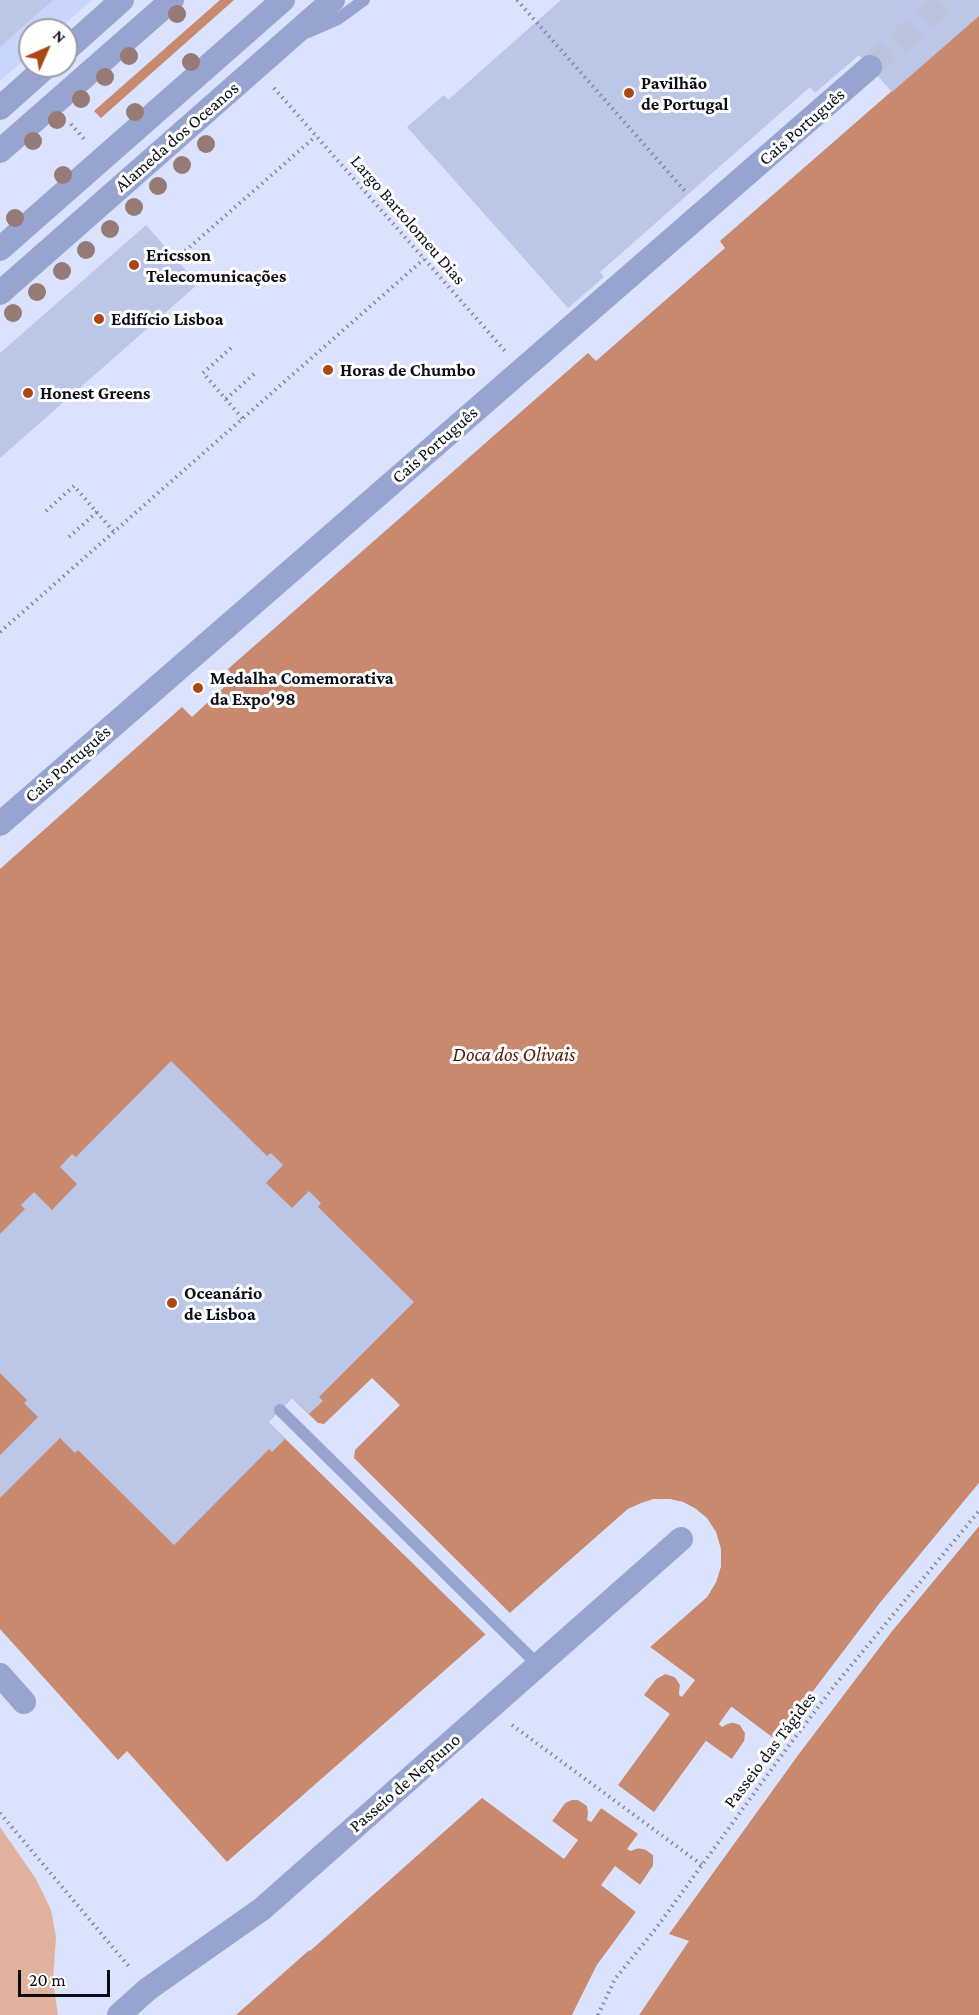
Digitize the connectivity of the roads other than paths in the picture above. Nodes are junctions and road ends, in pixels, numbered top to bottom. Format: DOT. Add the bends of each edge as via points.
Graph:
graph roads {
  1 [pos="122,0"];
  2 [pos="172,0"];
  3 [pos="283,0"];
  4 [pos="333,0"];
  5 [pos="364,0"];
  6 [pos="78,39"];
  7 [pos="273,52"];
  8 [pos="870,67"];
  9 [pos="34,78"];
  10 [pos="0,108"];
  11 [pos="0,151"];
  12 [pos="0,249"];
  13 [pos="21,274"];
  14 [pos="0,292"];
  15 [pos="0,824"];
  16 [pos="280,1410"];
  17 [pos="681,1539"];
  18 [pos="538,1665"];
  19 [pos="0,1675"];
  20 [pos="24,1702"];
  21 [pos="118,2015"];
  1 -- 6 [label="street"];
  2 -- 11 [label="street"];
  3 -- 12 [label="street, Alameda dos Oceanos"];
  4 -- 7 [label="street, Alameda dos Oceanos"];
  5 -- 7 [label="lane" via="338,19"];
  7 -- 13 [label="street, Alameda dos Oceanos"];
  8 -- 15 [label="street, Cais Português"];
  9 -- 10 [label="street"];
  12 -- 13 [label="street, Alameda dos Oceanos"];
  13 -- 14 [label="street, Alameda dos Oceanos"];
  16 -- 18 [label="lane"];
  17 -- 18 [label="street, Passeio de Neptuno"];
  18 -- 21 [label="street, Passeio de Neptuno" via="262,1909 148,1989"];
  19 -- 20 [label="street"];
}
